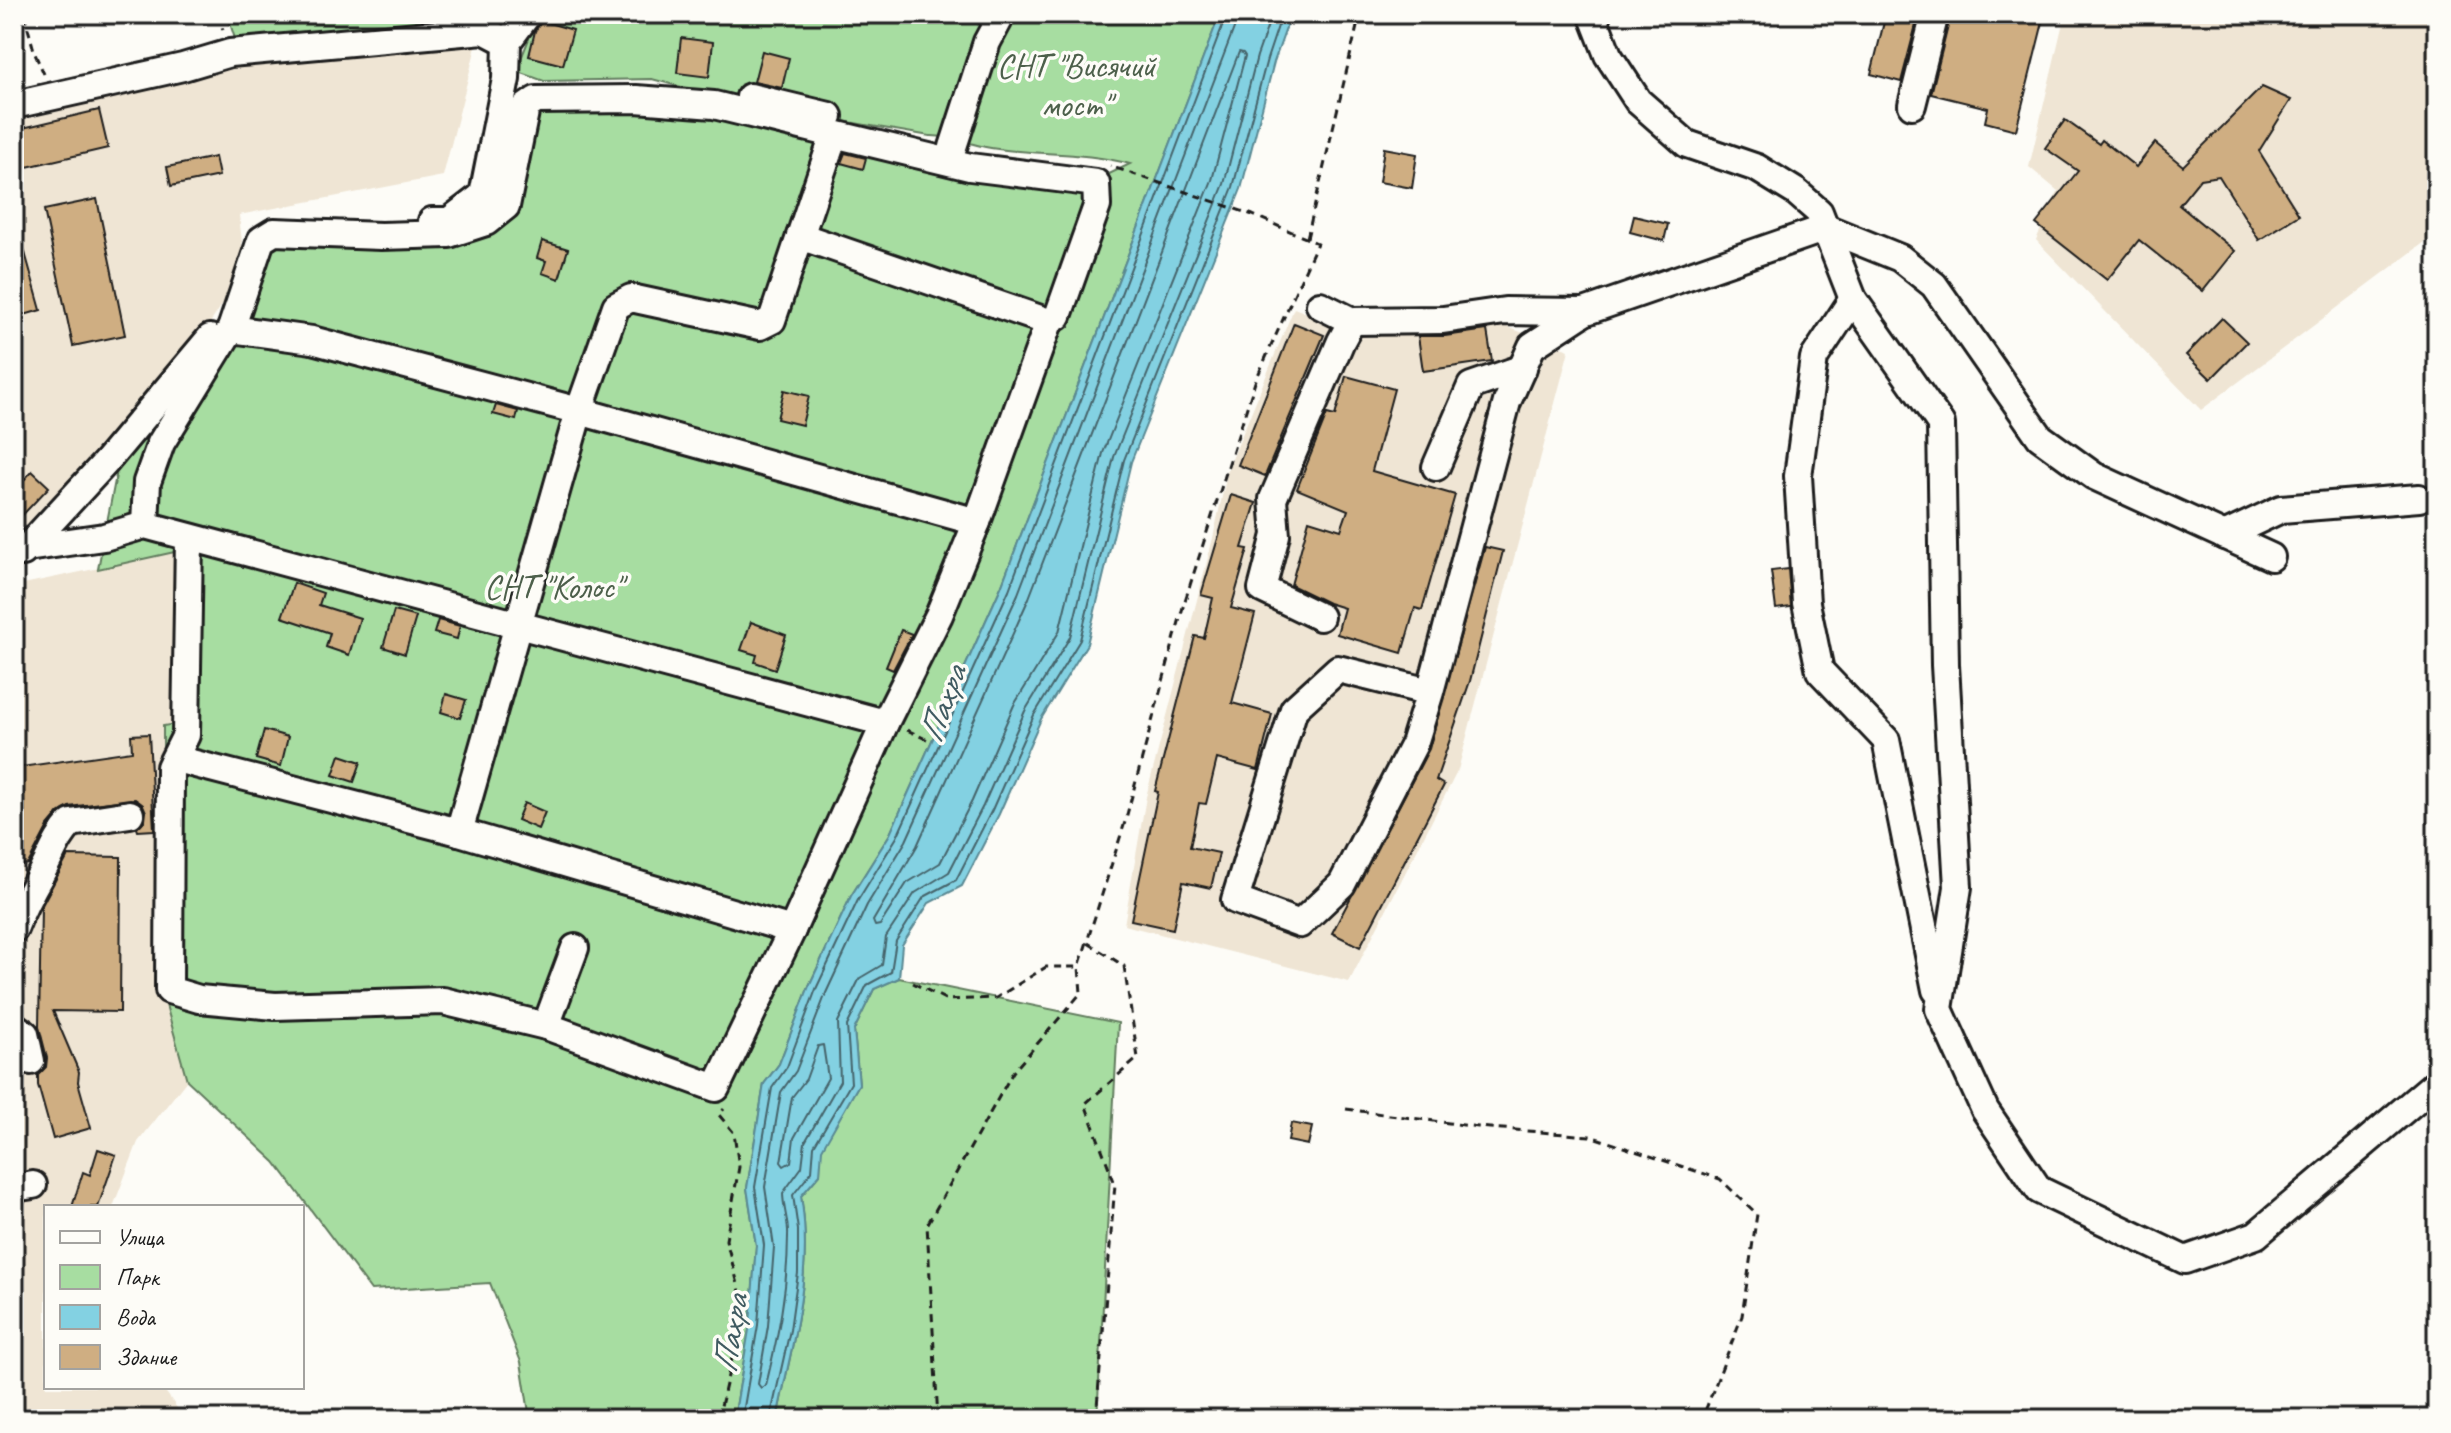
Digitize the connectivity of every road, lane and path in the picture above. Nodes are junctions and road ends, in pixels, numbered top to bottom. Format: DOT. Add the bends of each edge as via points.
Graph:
graph roads {
  1 [pos="24,14"];
  2 [pos="528,14"];
  3 [pos="1002,14"];
  4 [pos="1360,14"];
  5 [pos="1592,14"];
  6 [pos="1935,14"];
  7 [pos="507,42"];
  8 [pos="506,79"];
  9 [pos="53,96"];
  10 [pos="14,105"];
  11 [pos="1912,105"];
  12 [pos="834,135"];
  13 [pos="953,147"];
  14 [pos="1116,167"];
  15 [pos="1826,228"];
  16 [pos="800,236"];
  17 [pos="1307,238"];
  18 [pos="1853,299"];
  19 [pos="1320,305"];
  20 [pos="1584,312"];
  21 [pos="1352,321"];
  22 [pos="1049,322"];
  23 [pos="231,329"];
  24 [pos="1523,368"];
  25 [pos="579,411"];
  26 [pos="1436,467"];
  27 [pos="2419,498"];
  28 [pos="977,522"];
  29 [pos="145,525"];
  30 [pos="2224,536"];
  31 [pos="189,538"];
  32 [pos="20,554"];
  33 [pos="2271,557"];
  34 [pos="1320,617"];
  35 [pos="516,625"];
  36 [pos="1430,692"];
  37 [pos="894,726"];
  38 [pos="932,742"];
  39 [pos="176,759"];
  40 [pos="130,814"];
  41 [pos="459,832"];
  42 [pos="14,929"];
  43 [pos="792,930"];
  44 [pos="1088,943"];
  45 [pos="575,948"];
  46 [pos="1079,967"];
  47 [pos="913,983"];
  48 [pos="1939,1009"];
  49 [pos="14,1026"];
  50 [pos="546,1026"];
  51 [pos="31,1061"];
  52 [pos="2437,1082"];
  53 [pos="1346,1109"];
  54 [pos="719,1115"];
  55 [pos="718,1419"];
  56 [pos="938,1419"];
  57 [pos="1096,1419"];
  58 [pos="1702,1419"];
  1 -- 9 [label="path"];
  2 -- 7 [label="street"];
  3 -- 13 [label="street" via="987,42"];
  4 -- 17 [label="path"];
  5 -- 15 [label="street" via="1608,55 1638,101 1687,144 1757,168 1796,192 1819,212"];
  6 -- 11 [label="street"];
  7 -- 8 [label="street"];
  7 -- 9 [label="street" via="484,30 230,53"];
  8 -- 13 [label="street" via="549,88 653,85 727,93"];
  8 -- 32 [label="street" via="483,195 449,221 266,217 247,232 219,328"];
  9 -- 10 [label="street"];
  12 -- 16 [label="street"];
  12 -- 22 [label="street" via="970,167 1096,183 1097,206 1058,316"];
  12 -- 23 [label="street" via="714,105 536,100 526,107 506,206 486,222 449,234 274,232 261,240"];
  13 -- 14 [label="street" via="988,156"];
  14 -- 17 [label="path"];
  15 -- 18 [label="street"];
  15 -- 20 [label="street"];
  15 -- 30 [label="street" via="1900,258 1934,285 2040,437 2094,476"];
  16 -- 22 [label="street"];
  16 -- 25 [label="street" via="772,320 760,326 631,298 616,306"];
  17 -- 44 [label="path" via="1317,243 1255,382 1183,607"];
  18 -- 48 [label="street" via="1941,424 1945,665 1958,887"];
  18 -- 48 [label="street" via="1814,358 1798,476 1806,603 1820,671 1886,740"];
  19 -- 21 [label="street"];
  20 -- 21 [label="street" via="1505,311 1443,320"];
  20 -- 24 [label="street" via="1532,346"];
  21 -- 34 [label="street" via="1273,499 1276,535 1262,589"];
  22 -- 28 [label="street"];
  23 -- 25 [label="street" via="312,340"];
  23 -- 29 [label="street" via="161,443 147,482"];
  24 -- 26 [label="street" via="1471,386"];
  24 -- 36 [label="street" via="1507,402"];
  25 -- 28 [label="street"];
  25 -- 35 [label="street"];
  27 -- 30 [label="street" via="2281,509"];
  28 -- 37 [label="street"];
  29 -- 31 [label="street"];
  29 -- 32 [label="street"];
  30 -- 33 [label="street"];
  31 -- 35 [label="street"];
  31 -- 39 [label="street" via="186,735"];
  35 -- 37 [label="street"];
  35 -- 41 [label="street"];
  36 -- 36 [label="street" via="1414,744 1342,884 1300,924 1235,900 1294,709 1338,669"];
  37 -- 38 [label="path"];
  37 -- 43 [label="street"];
  39 -- 41 [label="street"];
  39 -- 50 [label="street" via="170,767 169,990 199,999 275,1006 443,1001"];
  40 -- 42 [label="street" via="71,823 50,851"];
  41 -- 43 [label="street"];
  43 -- 50 [label="street" via="716,1088"];
  44 -- 46 [label="path"];
  44 -- 57 [label="path" via="1124,966 1138,1058 1085,1104 1115,1184"];
  45 -- 50 [label="street"];
  46 -- 47 [label="path" via="1046,967 996,998 947,1000"];
  46 -- 56 [label="path" via="1081,993 1013,1072 927,1225"];
  48 -- 52 [label="street" via="1985,1110 2039,1190 2185,1260 2256,1235"];
  49 -- 51 [label="street" via="25,1034"];
  53 -- 58 [label="path" via="1590,1136 1720,1179 1757,1214 1742,1316"];
  54 -- 55 [label="path" via="734,1133 739,1167 726,1240 744,1306"];
}
